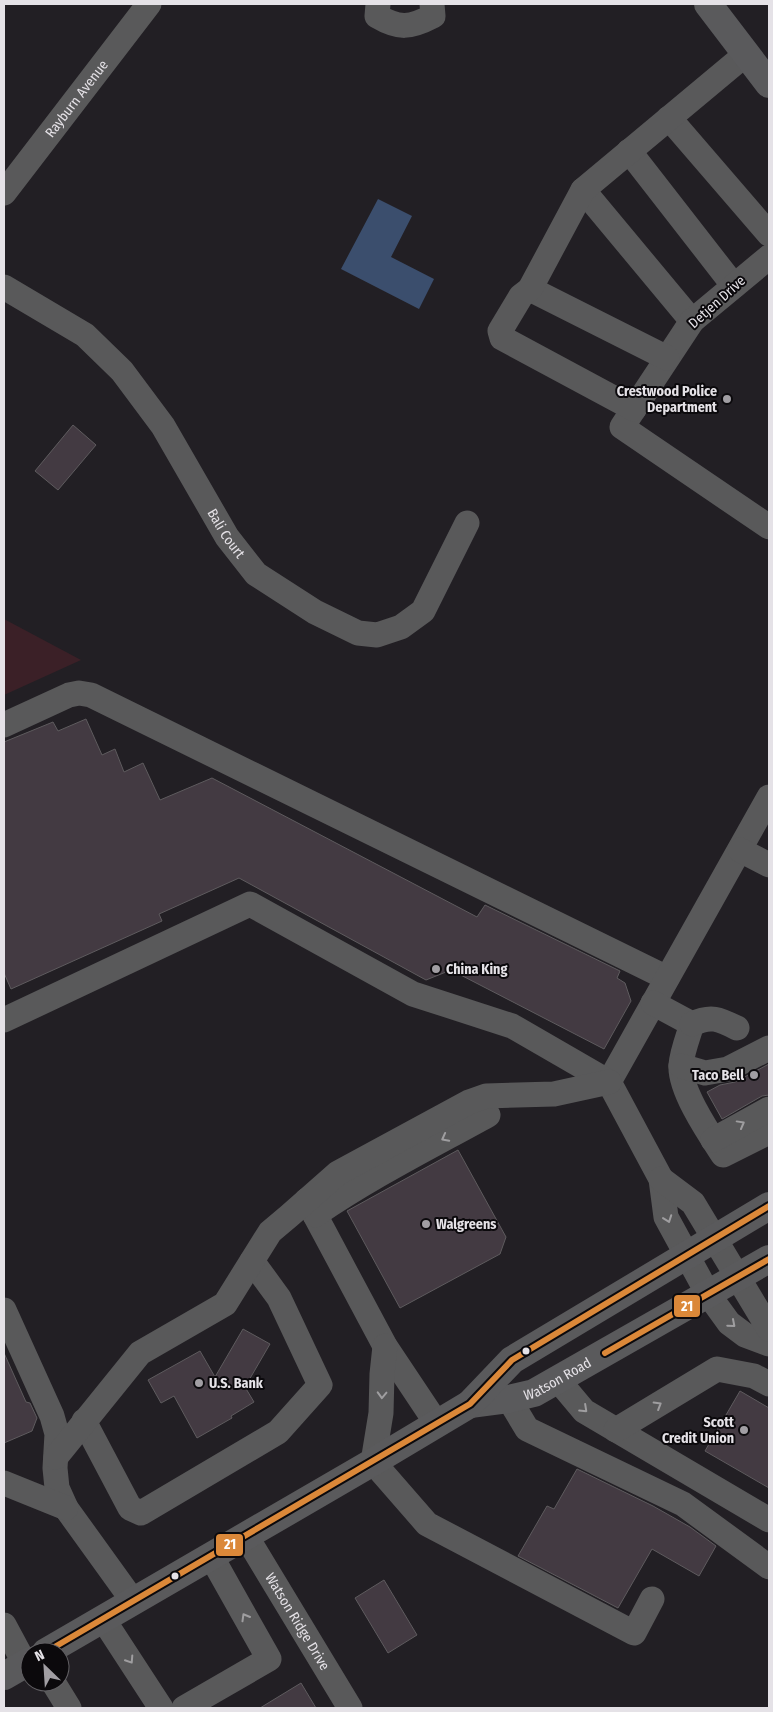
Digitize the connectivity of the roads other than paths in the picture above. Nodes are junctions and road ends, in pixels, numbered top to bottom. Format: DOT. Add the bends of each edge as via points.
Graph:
graph roads {
  1 [pos="149,4"];
  2 [pos="378,4"];
  3 [pos="432,4"];
  4 [pos="718,8"];
  5 [pos="761,69"];
  6 [pos="669,118"];
  7 [pos="629,151"];
  8 [pos="11,170"];
  9 [pos="582,190"];
  10 [pos="4,193"];
  11 [pos="769,234"];
  12 [pos="769,257"];
  13 [pos="734,286"];
  14 [pos="4,287"];
  15 [pos="530,289"];
  16 [pos="692,320"];
  17 [pos="667,358"];
  18 [pos="628,418"];
  19 [pos="466,523"];
  20 [pos="769,527"];
  21 [pos="4,725"];
  22 [pos="769,797"];
  23 [pos="740,850"];
  24 [pos="769,865"];
  25 [pos="668,978"];
  26 [pos="653,1004"];
  27 [pos="4,1020"];
  28 [pos="692,1024"];
  29 [pos="737,1028"];
  30 [pos="769,1048"];
  31 [pos="681,1066"];
  32 [pos="609,1082"];
  33 [pos="769,1109"];
  34 [pos="488,1115"];
  35 [pos="769,1132"];
  36 [pos="713,1140"];
  37 [pos="661,1179"];
  38 [pos="769,1206"];
  39 [pos="311,1207"];
  40 [pos="714,1238"];
  41 [pos="686,1255"];
  42 [pos="252,1260"];
  43 [pos="769,1260"];
  44 [pos="738,1278"];
  45 [pos="708,1294"];
  46 [pos="4,1310"];
  47 [pos="769,1329"];
  48 [pos="769,1344"];
  49 [pos="385,1346"];
  50 [pos="558,1380"];
  51 [pos="769,1384"];
  52 [pos="510,1399"];
  53 [pos="470,1404"];
  54 [pos="84,1421"];
  55 [pos="437,1424"];
  56 [pos="616,1430"];
  57 [pos="56,1456"];
  58 [pos="373,1462"];
  59 [pos="4,1483"];
  60 [pos="66,1508"];
  61 [pos="769,1520"];
  62 [pos="246,1536"];
  63 [pos="211,1556"];
  64 [pos="769,1567"];
  65 [pos="652,1600"];
  66 [pos="132,1601"];
  67 [pos="103,1619"];
  68 [pos="4,1625"];
  69 [pos="63,1642"];
  70 [pos="20,1653"];
  71 [pos="59,1692"];
  72 [pos="69,1708"];
  73 [pos="161,1708"];
  74 [pos="184,1708"];
  75 [pos="350,1708"];
  1 -- 8 [label="street, Rayburn Avenue"];
  2 -- 3 [label="street" via="377,16 391,24 406,26 433,16"];
  4 -- 5 [label="main road"];
  5 -- 6 [label="street"];
  6 -- 7 [label="street"];
  6 -- 11 [label="street"];
  7 -- 9 [label="street"];
  7 -- 13 [label="street"];
  8 -- 10 [label="street, Rayburn Avenue"];
  9 -- 15 [label="street"];
  9 -- 16 [label="street"];
  12 -- 13 [label="street, Detjen Drive"];
  13 -- 16 [label="street, Detjen Drive"];
  14 -- 19 [label="street, Bali Court" via="86,335 122,371 163,426 227,537 256,574 315,612 358,633 377,635 401,627 423,611"];
  15 -- 17 [label="street"];
  15 -- 18 [label="street" via="521,296 500,332 502,338"];
  16 -- 17 [label="street, Detjen Drive"];
  17 -- 18 [label="street, Detjen Drive"];
  18 -- 20 [label="street"];
  21 -- 25 [label="street" via="69,695 91,695"];
  22 -- 23 [label="street"];
  23 -- 24 [label="street"];
  23 -- 25 [label="street"];
  25 -- 26 [label="street"];
  26 -- 28 [label="street"];
  26 -- 32 [label="street"];
  27 -- 32 [label="street" via="250,904 413,994 512,1026"];
  28 -- 29 [label="street" via="702,1019 719,1019"];
  28 -- 31 [label="street"];
  30 -- 31 [label="street" via="728,1069 705,1073"];
  31 -- 36 [label="street" via="692,1102"];
  32 -- 37 [label="street"];
  32 -- 39 [label="street" via="554,1094 486,1096 469,1102 338,1173"];
  36 -- 33 [label="street, one-way"];
  34 -- 39 [label="street, one-way" via="338,1199"];
  35 -- 36 [label="street" via="724,1155"];
  37 -- 40 [label="street" via="692,1203"];
  37 -- 41 [label="street, one-way" via="666,1217"];
  38 -- 40 [label="main road, Watson Road"];
  39 -- 42 [label="street" via="270,1232"];
  39 -- 49 [label="street"];
  40 -- 41 [label="main road, Watson Road"];
  40 -- 44 [label="street"];
  41 -- 45 [label="street"];
  41 -- 53 [label="main road, Watson Road" via="512,1360"];
  42 -- 54 [label="street" via="225,1304 140,1352"];
  42 -- 54 [label="street" via="279,1298 320,1385 278,1432 141,1513 130,1508"];
  43 -- 44 [label="main road, Watson Road"];
  44 -- 45 [label="main road, Watson Road"];
  44 -- 47 [label="street"];
  45 -- 48 [label="street, one-way" via="729,1323 745,1335"];
  45 -- 50 [label="main road, Watson Road"];
  46 -- 57 [label="street" via="52,1416 57,1434"];
  49 -- 55 [label="street"];
  49 -- 58 [label="street, one-way" via="381,1414"];
  50 -- 52 [label="main road, Watson Road" via="534,1393"];
  50 -- 56 [label="street, one-way" via="584,1411"];
  56 -- 51 [label="street, one-way" via="717,1369 754,1376"];
  52 -- 53 [label="main road, Watson Road"];
  52 -- 64 [label="street" via="526,1429 683,1504"];
  53 -- 55 [label="main road, Watson Road"];
  54 -- 57 [label="street"];
  55 -- 58 [label="main road, Watson Road"];
  56 -- 61 [label="street"];
  57 -- 60 [label="street" via="57,1488"];
  58 -- 62 [label="main road, Watson Road"];
  58 -- 65 [label="street" via="427,1524 634,1633"];
  59 -- 60 [label="street"];
  60 -- 66 [label="street"];
  62 -- 63 [label="main road, Watson Road"];
  62 -- 75 [label="street, Watson Ridge Drive"];
  63 -- 66 [label="main road, Watson Road"];
  74 -- 63 [label="street, one-way" via="269,1659"];
  66 -- 67 [label="main road, Watson Road"];
  67 -- 69 [label="main road, Watson Road"];
  67 -- 73 [label="street, one-way"];
  68 -- 70 [label="street"];
  71 -- 72 [label="street"];
}
